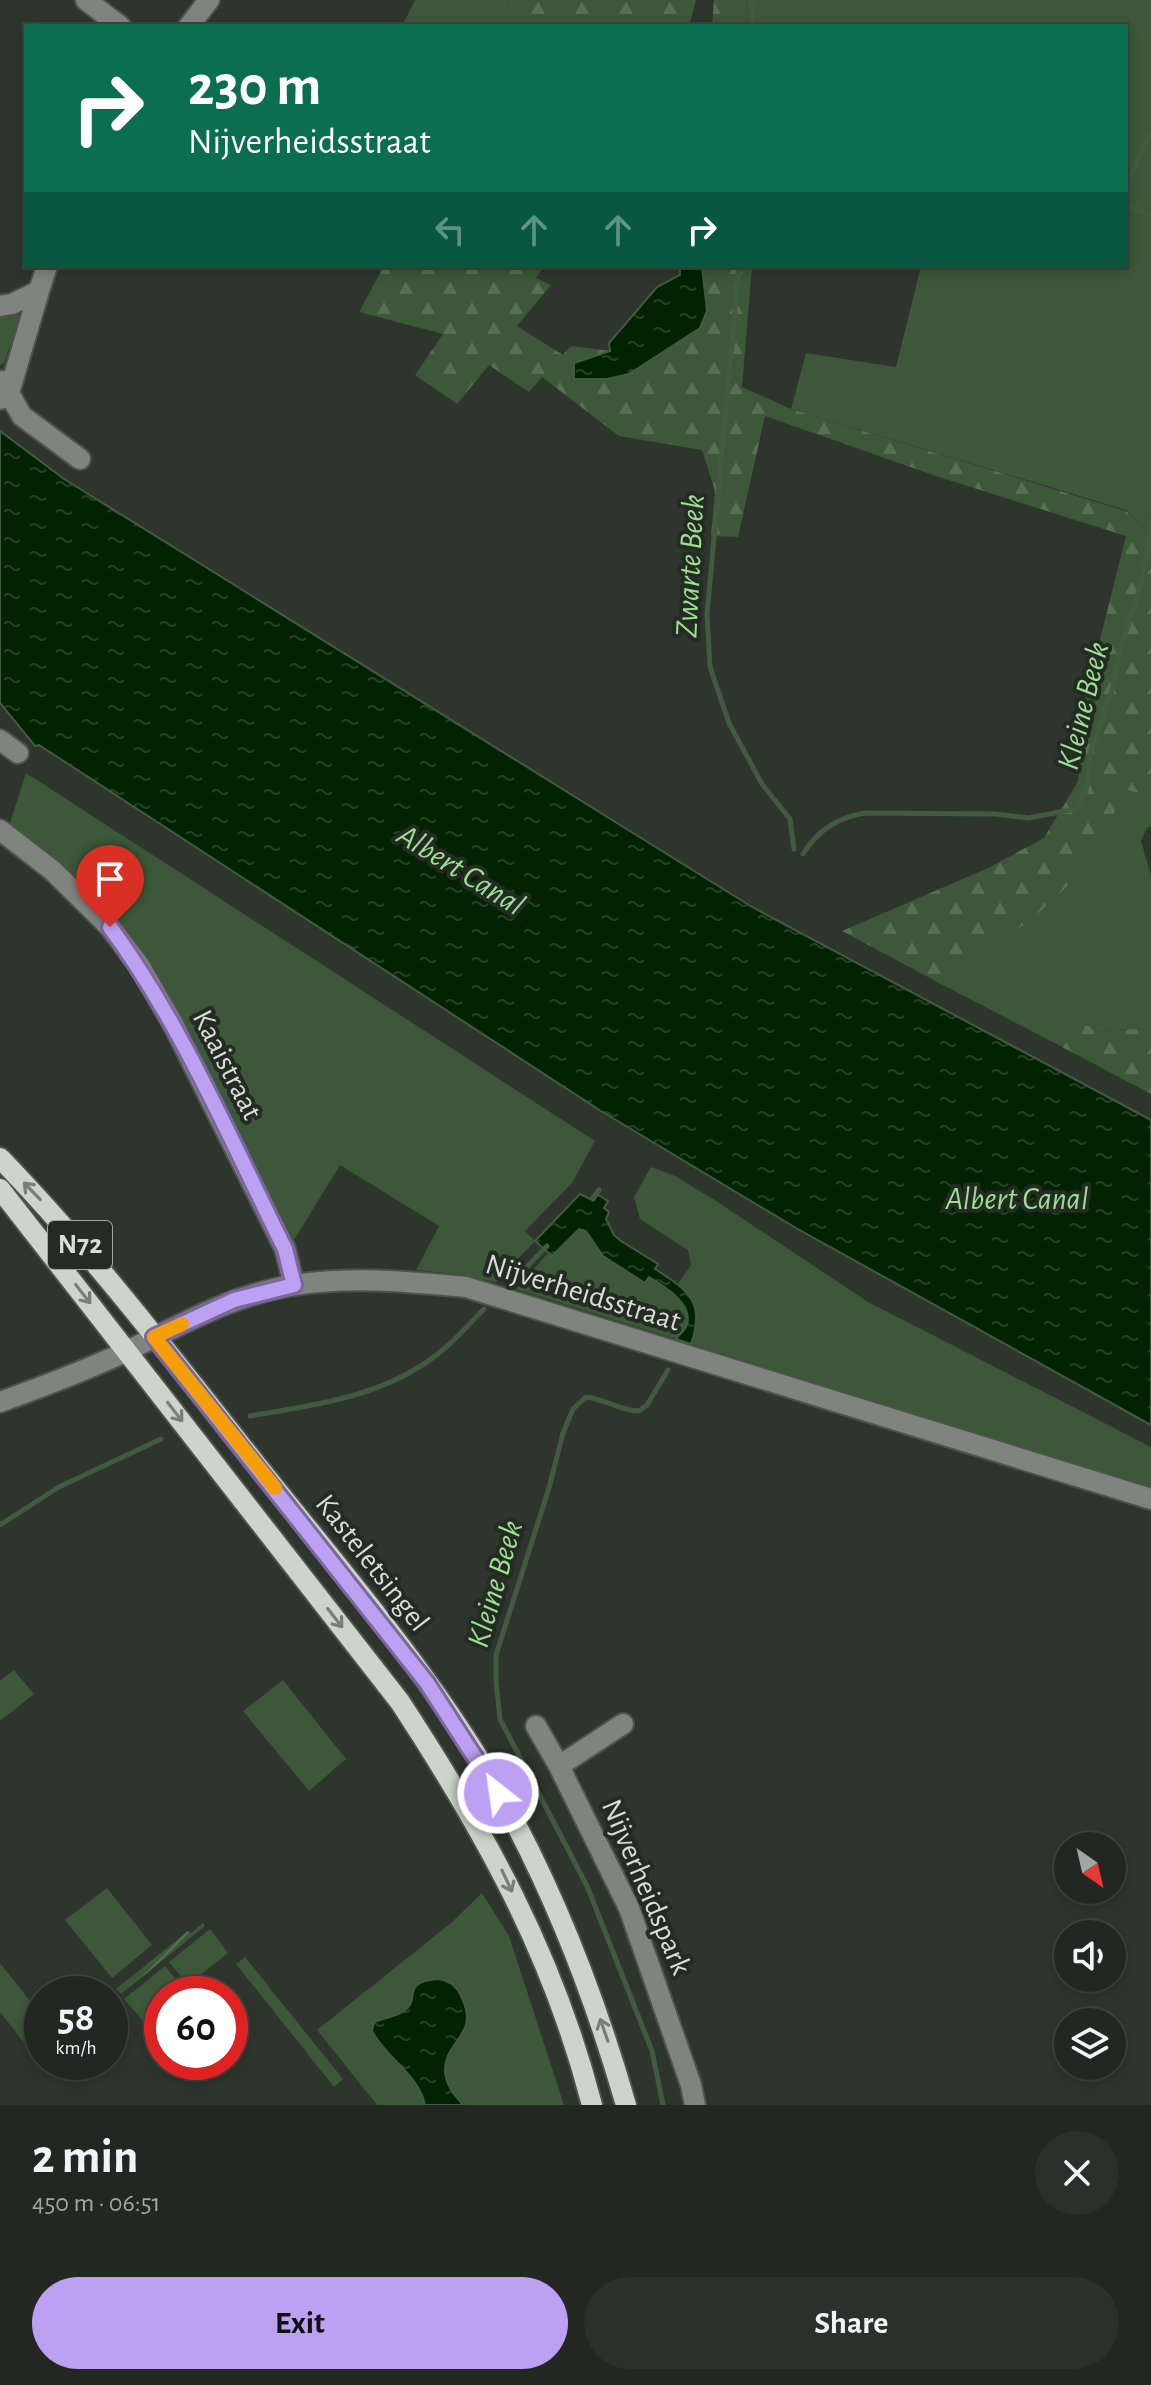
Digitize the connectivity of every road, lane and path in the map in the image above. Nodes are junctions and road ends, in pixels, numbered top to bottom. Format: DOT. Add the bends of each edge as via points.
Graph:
graph roads {
  1 [pos="86,0"];
  2 [pos="209,0"];
  3 [pos="117,24"];
  4 [pos="191,24"];
  5 [pos="46,268"];
  6 [pos="39,291"];
  7 [pos="0,306"];
  8 [pos="3,390"];
  9 [pos="80,459"];
  10 [pos="0,740"];
  11 [pos="18,753"];
  12 [pos="0,830"];
  13 [pos="0,1158"];
  14 [pos="0,1189"];
  15 [pos="294,1285"];
  16 [pos="154,1337"];
  17 [pos="127,1351"];
  18 [pos="0,1402"];
  19 [pos="1151,1499"];
  20 [pos="623,1724"];
  21 [pos="536,1726"];
  22 [pos="559,1766"];
  23 [pos="592,2105"];
  24 [pos="626,2105"];
  25 [pos="695,2105"];
  1 -- 3 [label="street"];
  2 -- 4 [label="street"];
  5 -- 6 [label="street"];
  6 -- 7 [label="street"];
  6 -- 8 [label="street"];
  8 -- 9 [label="street" via="22,416"];
  10 -- 11 [label="street"];
  12 -- 15 [label="street, Kaaistraat" via="52,870 110,927 139,965 285,1249"];
  16 -- 13 [label="main road, Kasteletsingel / N72, one-way" via="55,1215"];
  14 -- 17 [label="main road, Kasteletsingel / N72, one-way"];
  15 -- 16 [label="street, Nijverheidsstraat" via="234,1300"];
  15 -- 19 [label="street, Nijverheidsstraat" via="359,1279 466,1287"];
  16 -- 17 [label="street, Nijverheidsstraat"];
  24 -- 16 [label="main road, Kasteletsingel / N72, one-way" via="570,1937 529,1847 483,1766 373,1612"];
  17 -- 18 [label="street, Nijverheidsstraat"];
  17 -- 23 [label="main road, Kasteletsingel / N72, one-way" via="400,1702 454,1784 540,1950 576,2042"];
  20 -- 22 [label="street"];
  21 -- 22 [label="street, Nijverheidspark"];
  22 -- 25 [label="street, Nijverheidspark" via="629,1908"];
}
